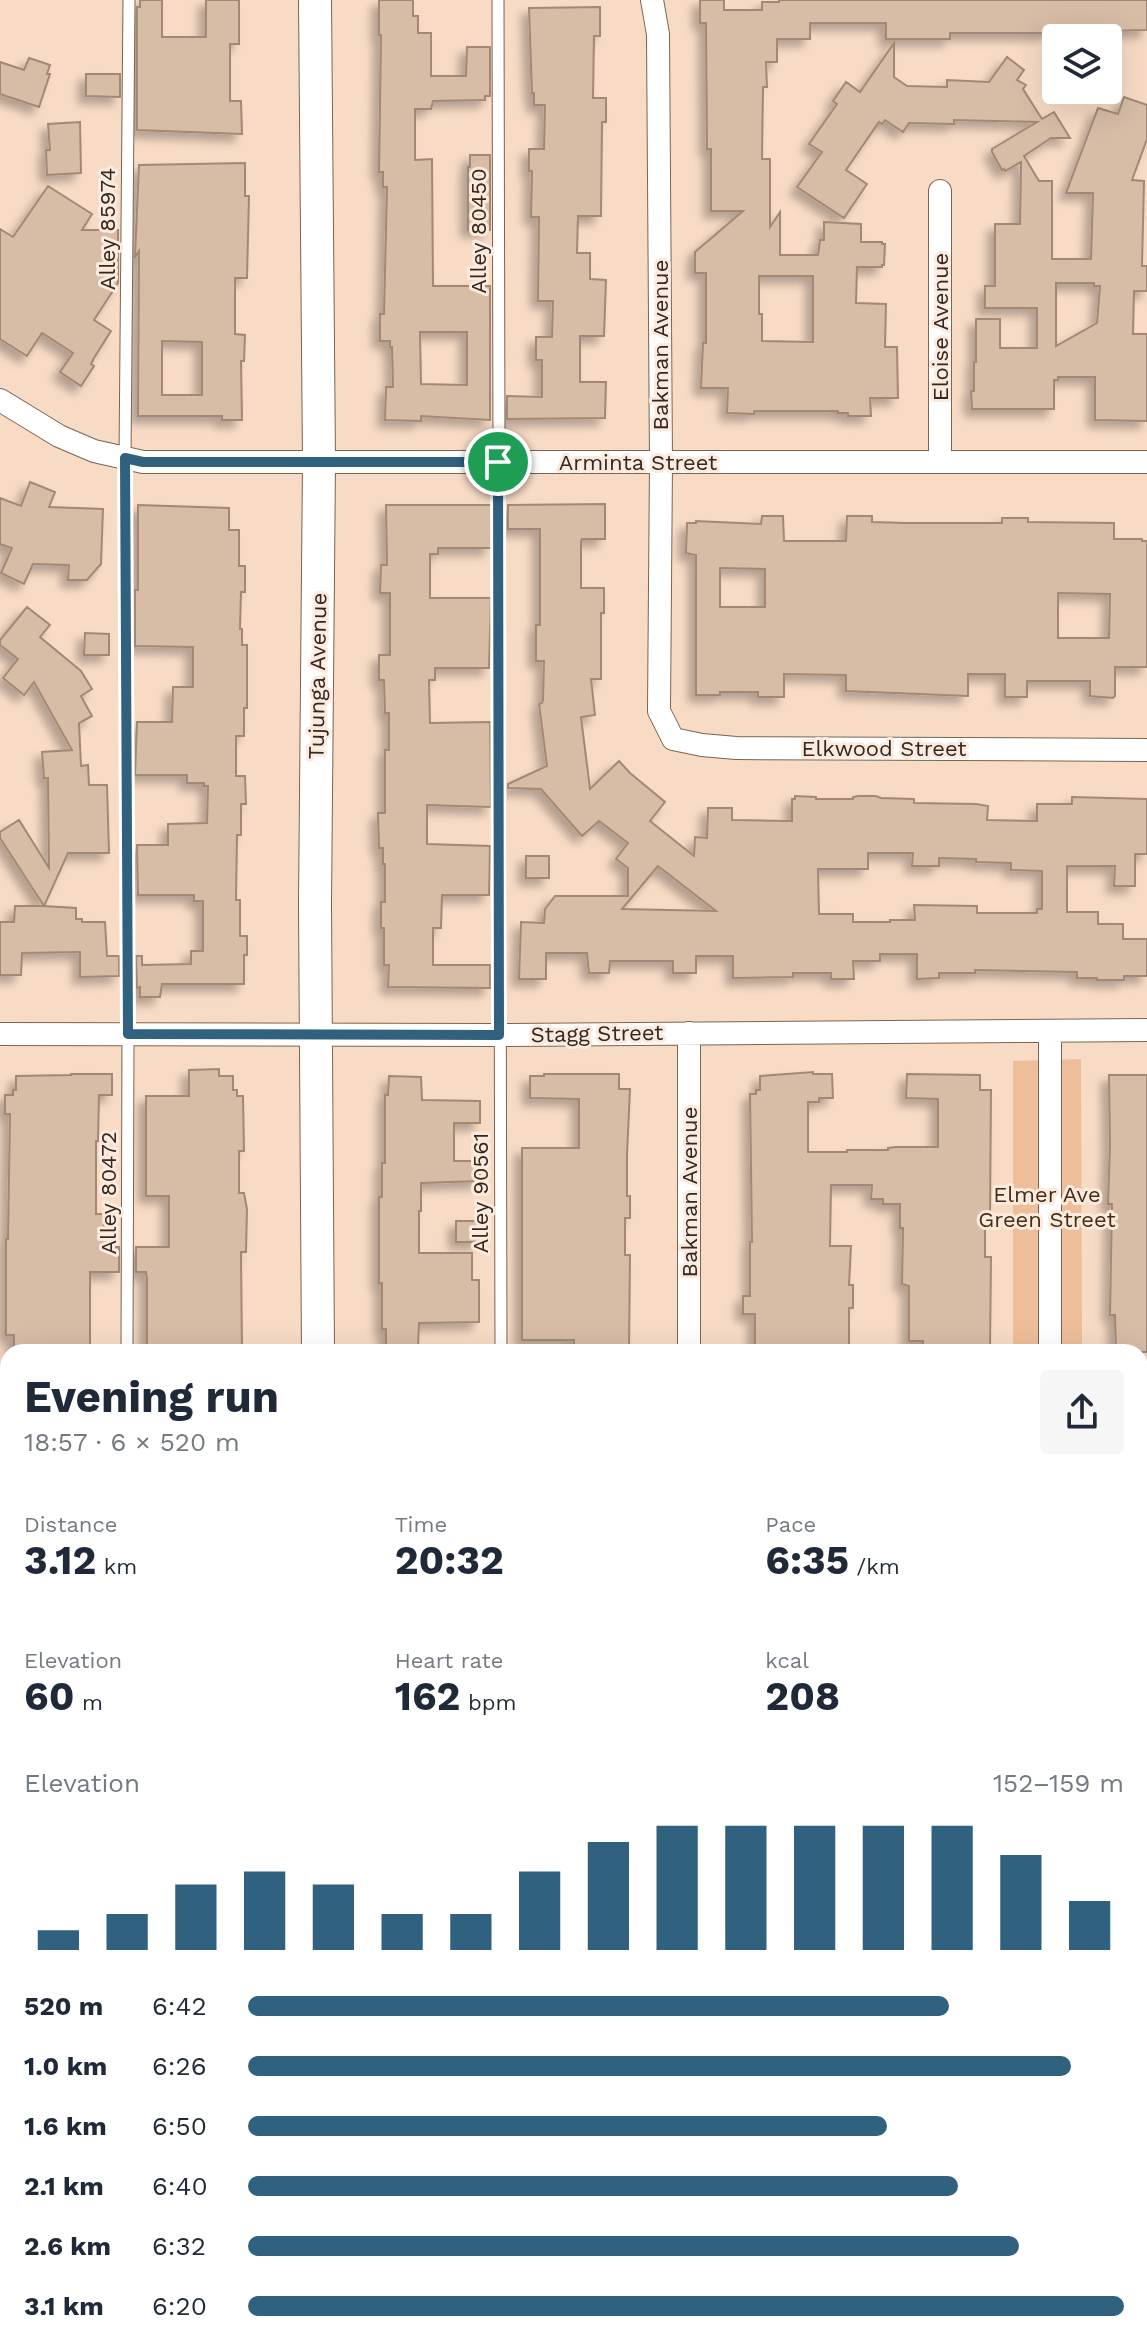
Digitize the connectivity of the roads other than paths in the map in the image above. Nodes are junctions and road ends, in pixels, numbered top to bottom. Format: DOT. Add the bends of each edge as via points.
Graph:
graph roads {
  1 [pos="129,0"];
  2 [pos="315,0"];
  3 [pos="498,0"];
  4 [pos="652,0"];
  5 [pos="940,191"];
  6 [pos="0,400"];
  7 [pos="125,458"];
  8 [pos="319,462"];
  9 [pos="498,462"];
  10 [pos="661,462"];
  11 [pos="940,462"];
  12 [pos="1147,462"];
  13 [pos="659,691"];
  14 [pos="1147,750"];
  15 [pos="1147,1030"];
  16 [pos="1050,1031"];
  17 [pos="315,1033"];
  18 [pos="689,1033"];
  19 [pos="0,1034"];
  20 [pos="128,1034"];
  21 [pos="499,1035"];
  22 [pos="127,1344"];
  23 [pos="318,1344"];
  24 [pos="501,1344"];
  25 [pos="689,1344"];
  26 [pos="1050,1344"];
  1 -- 7 [label="lane, Alley 85974"];
  2 -- 8 [label="street, Tujunga Avenue"];
  3 -- 9 [label="lane, Alley 80450"];
  4 -- 10 [label="street, Bakman Avenue" via="658,34"];
  5 -- 11 [label="street, Eloise Avenue"];
  6 -- 7 [label="street, Arminta Street" via="59,436"];
  7 -- 8 [label="street, Arminta Street"];
  7 -- 20 [label="lane, Alley 85974"];
  8 -- 9 [label="street, Arminta Street"];
  8 -- 17 [label="street, Tujunga Avenue"];
  9 -- 10 [label="street, Arminta Street"];
  9 -- 21 [label="lane, Alley 80450"];
  10 -- 11 [label="street, Arminta Street"];
  10 -- 13 [label="street, Bakman Avenue"];
  11 -- 12 [label="street, Arminta Street"];
  13 -- 14 [label="street, Elkwood Street" via="659,711 673,739 702,745"];
  15 -- 16 [label="street, Stagg Street"];
  16 -- 18 [label="street, Stagg Street"];
  16 -- 26 [label="street"];
  17 -- 20 [label="street, Stagg Street"];
  17 -- 21 [label="street, Stagg Street"];
  17 -- 23 [label="street, Tujunga Avenue"];
  18 -- 21 [label="street, Stagg Street"];
  18 -- 25 [label="street, Bakman Avenue"];
  19 -- 20 [label="street, Stagg Street"];
  20 -- 22 [label="lane, Alley 80472"];
  21 -- 24 [label="lane, Alley 90561"];
}
